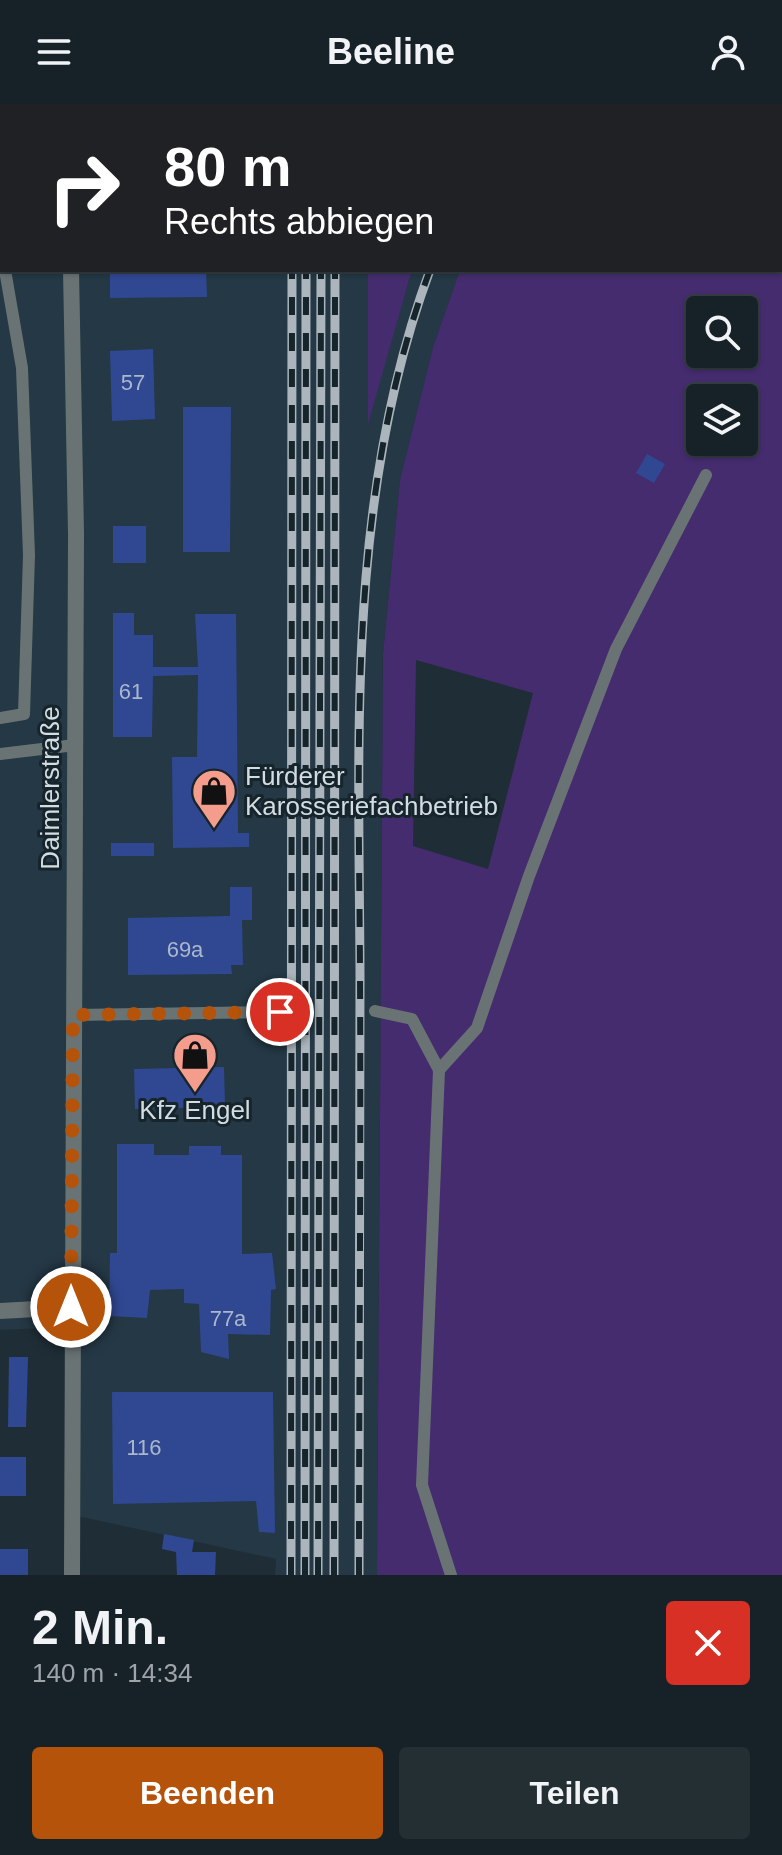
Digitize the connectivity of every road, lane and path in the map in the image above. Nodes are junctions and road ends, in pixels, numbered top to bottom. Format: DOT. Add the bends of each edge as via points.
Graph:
graph roads {
  1 [pos="5,272"];
  2 [pos="71,272"];
  3 [pos="706,475"];
  4 [pos="0,718"];
  5 [pos="75,745"];
  6 [pos="0,754"];
  7 [pos="375,1011"];
  8 [pos="280,1012"];
  9 [pos="73,1015"];
  10 [pos="439,1070"];
  11 [pos="71,1307"];
  12 [pos="0,1311"];
  13 [pos="72,1575"];
  14 [pos="451,1575"];
  1 -- 4 [label="lane" via="22,368 29,555 24,714"];
  2 -- 5 [label="street, Daimlerstraße"];
  3 -- 10 [label="lane" via="616,649 477,1028"];
  5 -- 6 [label="lane"];
  5 -- 9 [label="street, Daimlerstraße"];
  7 -- 10 [label="lane" via="412,1019"];
  8 -- 9 [label="lane"];
  9 -- 11 [label="street, Daimlerstraße"];
  10 -- 14 [label="lane" via="422,1485"];
  11 -- 12 [label="street"];
  11 -- 13 [label="street, Daimlerstraße"];
}
